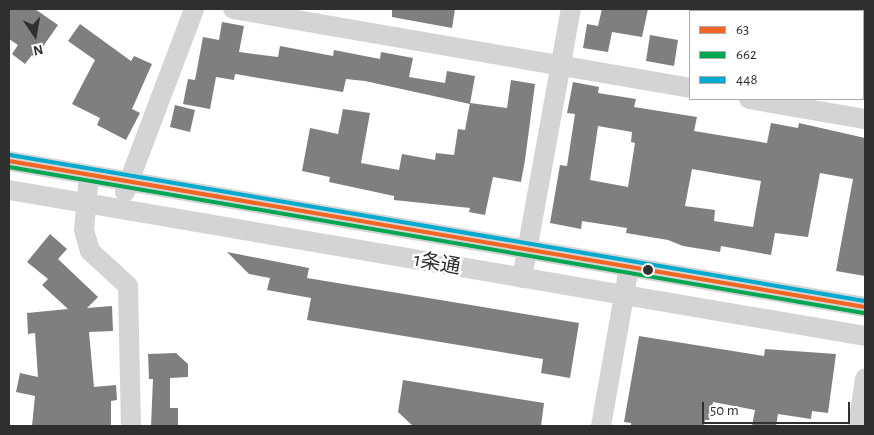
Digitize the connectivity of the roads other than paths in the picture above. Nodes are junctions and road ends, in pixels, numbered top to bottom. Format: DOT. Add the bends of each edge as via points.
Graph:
graph roads {
  1 [pos="194,9"];
  2 [pos="233,9"];
  3 [pos="572,9"];
  4 [pos="562,66"];
  5 [pos="689,88"];
  6 [pos="756,100"];
  7 [pos="865,119"];
  8 [pos="9,161"];
  9 [pos="89,174"];
  10 [pos="129,181"];
  11 [pos="9,190"];
  12 [pos="86,204"];
  13 [pos="119,209"];
  14 [pos="526,249"];
  15 [pos="630,267"];
  16 [pos="522,278"];
  17 [pos="624,296"];
  18 [pos="865,307"];
  19 [pos="865,336"];
  20 [pos="865,379"];
  21 [pos="131,426"];
  22 [pos="600,426"];
  23 [pos="858,426"];
  1 -- 10 [label="street"];
  2 -- 4 [label="street"];
  3 -- 4 [label="street"];
  4 -- 5 [label="street"];
  4 -- 14 [label="street"];
  6 -- 7 [label="street"];
  8 -- 9 [label="street, 1条通"];
  9 -- 10 [label="street, 1条通"];
  9 -- 12 [label="street"];
  10 -- 13 [label="street"];
  10 -- 14 [label="street, 1条通"];
  11 -- 12 [label="street, 1条通"];
  12 -- 13 [label="street, 1条通"];
  12 -- 21 [label="street" via="84,230 90,251 128,286"];
  13 -- 16 [label="street, 1条通"];
  14 -- 15 [label="street, 1条通"];
  14 -- 16 [label="street"];
  15 -- 17 [label="street"];
  15 -- 18 [label="street, 1条通"];
  16 -- 17 [label="street, 1条通"];
  17 -- 19 [label="street, 1条通"];
  17 -- 22 [label="street"];
  20 -- 23 [label="street"];
}
